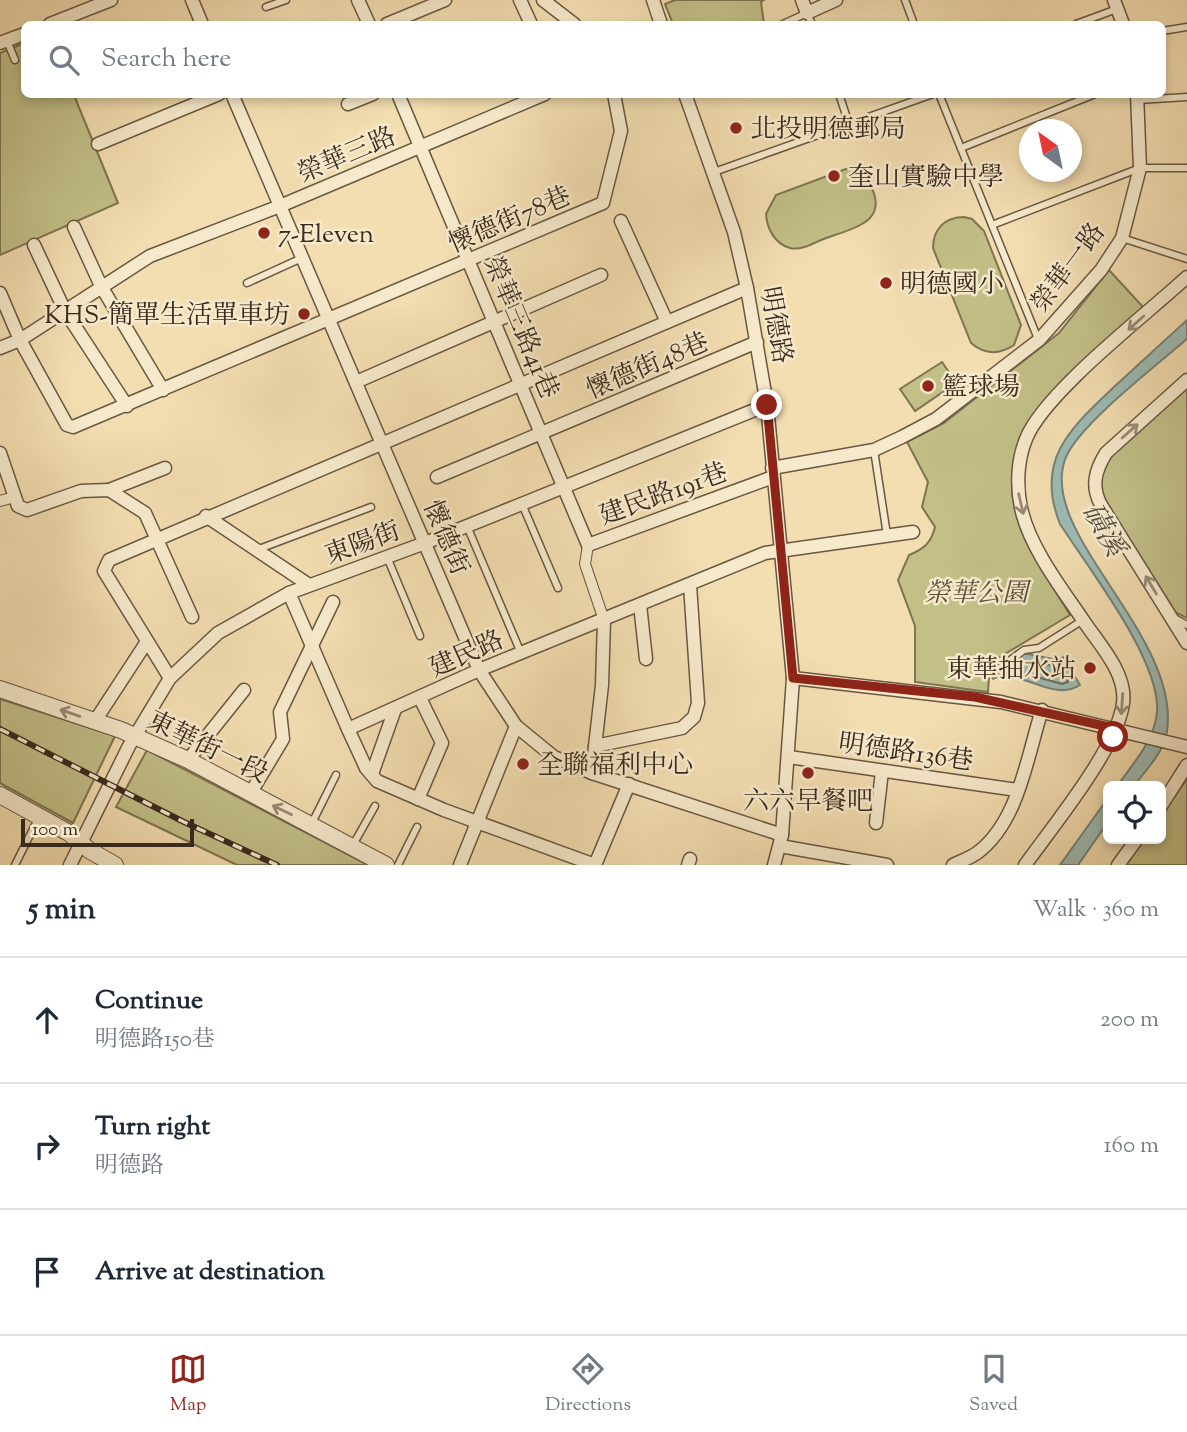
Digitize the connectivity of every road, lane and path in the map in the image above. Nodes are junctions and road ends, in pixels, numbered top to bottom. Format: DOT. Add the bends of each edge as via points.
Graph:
graph roads {
  1 [pos="111,0"];
  2 [pos="192,0"];
  3 [pos="286,0"];
  4 [pos="358,0"];
  5 [pos="445,0"];
  6 [pos="520,0"];
  7 [pos="543,0"];
  8 [pos="653,0"];
  9 [pos="802,0"];
  10 [pos="836,0"];
  11 [pos="905,0"];
  12 [pos="1115,4"];
  13 [pos="266,8"];
  14 [pos="810,19"];
  15 [pos="58,21"];
  16 [pos="199,21"];
  17 [pos="368,21"];
  18 [pos="394,21"];
  19 [pos="530,21"];
  20 [pos="571,21"];
  21 [pos="660,21"];
  22 [pos="913,21"];
  23 [pos="1082,21"];
  24 [pos="1122,21"];
  25 [pos="1187,27"];
  26 [pos="1166,30"];
  27 [pos="21,35"];
  28 [pos="3,39"];
  29 [pos="15,60"];
  30 [pos="1166,97"];
  31 [pos="1187,97"];
  32 [pos="209,98"];
  33 [pos="235,98"];
  34 [pos="363,98"];
  35 [pos="400,98"];
  36 [pos="535,98"];
  37 [pos="615,98"];
  38 [pos="686,98"];
  39 [pos="840,98"];
  40 [pos="922,98"];
  41 [pos="941,98"];
  42 [pos="1085,98"];
  43 [pos="1138,98"];
  44 [pos="348,104"];
  45 [pos="849,124"];
  46 [pos="98,144"];
  47 [pos="419,147"];
  48 [pos="961,148"];
  49 [pos="1140,168"];
  50 [pos="1187,168"];
  51 [pos="714,172"];
  52 [pos="280,206"];
  53 [pos="621,221"];
  54 [pos="992,225"];
  55 [pos="74,227"];
  56 [pos="1122,238"];
  57 [pos="34,245"];
  58 [pos="302,258"];
  59 [pos="469,260"];
  60 [pos="1187,260"];
  61 [pos="601,275"];
  62 [pos="1187,278"];
  63 [pos="247,283"];
  64 [pos="101,286"];
  65 [pos="747,288"];
  66 [pos="0,293"];
  67 [pos="65,311"];
  68 [pos="329,320"];
  69 [pos="494,322"];
  70 [pos="667,322"];
  71 [pos="20,340"];
  72 [pos="1039,340"];
  73 [pos="757,342"];
  74 [pos="0,348"];
  75 [pos="1187,380"];
  76 [pos="356,382"];
  77 [pos="521,385"];
  78 [pos="163,390"];
  79 [pos="767,405"];
  80 [pos="127,406"];
  81 [pos="543,434"];
  82 [pos="382,442"];
  83 [pos="874,450"];
  84 [pos="0,453"];
  85 [pos="165,468"];
  86 [pos="773,472"];
  87 [pos="437,477"];
  88 [pos="565,487"];
  89 [pos="109,490"];
  90 [pos="15,497"];
  91 [pos="0,501"];
  92 [pos="522,504"];
  93 [pos="370,506"];
  94 [pos="206,516"];
  95 [pos="467,526"];
  96 [pos="913,532"];
  97 [pos="887,535"];
  98 [pos="156,537"];
  99 [pos="425,543"];
  100 [pos="588,545"];
  101 [pos="257,550"];
  102 [pos="781,550"];
  103 [pos="387,557"];
  104 [pos="309,585"];
  105 [pos="690,585"];
  106 [pos="558,588"];
  107 [pos="289,593"];
  108 [pos="333,602"];
  109 [pos="640,606"];
  110 [pos="1170,616"];
  111 [pos="191,617"];
  112 [pos="1083,620"];
  113 [pos="604,621"];
  114 [pos="1187,625"];
  115 [pos="420,636"];
  116 [pos="146,643"];
  117 [pos="1187,643"];
  118 [pos="312,646"];
  119 [pos="521,653"];
  120 [pos="646,659"];
  121 [pos="479,670"];
  122 [pos="993,673"];
  123 [pos="170,678"];
  124 [pos="793,678"];
  125 [pos="0,689"];
  126 [pos="244,690"];
  127 [pos="419,698"];
  128 [pos="395,709"];
  129 [pos="1042,710"];
  130 [pos="95,721"];
  131 [pos="516,726"];
  132 [pos="348,729"];
  133 [pos="1118,729"];
  134 [pos="134,736"];
  135 [pos="595,746"];
  136 [pos="1187,747"];
  137 [pos="789,757"];
  138 [pos="188,760"];
  139 [pos="1187,765"];
  140 [pos="882,771"];
  141 [pos="592,773"];
  142 [pos="372,774"];
  143 [pos="336,775"];
  144 [pos="629,784"];
  145 [pos="1017,790"];
  146 [pos="250,794"];
  147 [pos="0,795"];
  148 [pos="1166,798"];
  149 [pos="418,799"];
  150 [pos="375,806"];
  151 [pos="39,817"];
  152 [pos="478,822"];
  153 [pos="876,823"];
  154 [pos="311,824"];
  155 [pos="417,827"];
  156 [pos="781,840"];
  157 [pos="79,842"];
  158 [pos="1133,844"];
  159 [pos="352,847"];
  160 [pos="870,863"];
  161 [pos="15,865"];
  162 [pos="70,865"];
  163 [pos="115,865"];
  164 [pos="386,865"];
  165 [pos="398,865"];
  166 [pos="460,865"];
  167 [pos="595,865"];
  168 [pos="774,865"];
  169 [pos="887,865"];
  170 [pos="953,865"];
  171 [pos="1025,865"];
  172 [pos="1118,865"];
  1 -- 15 [label="street"];
  2 -- 16 [label="street"];
  3 -- 13 [label="lane"];
  4 -- 17 [label="street"];
  5 -- 18 [label="street"];
  6 -- 19 [label="street"];
  7 -- 20 [label="street"];
  8 -- 21 [label="street"];
  9 -- 14 [label="street"];
  10 -- 14 [label="street"];
  11 -- 22 [label="lane"];
  12 -- 23 [label="lane"];
  12 -- 24 [label="street"];
  25 -- 26 [label="lane"];
  27 -- 28 [label="street"];
  28 -- 29 [label="lane"];
  30 -- 31 [label="lane"];
  32 -- 46 [label="street"];
  33 -- 52 [label="street, 懷德街"];
  34 -- 44 [label="street"];
  35 -- 47 [label="street, 榮華三路41巷"];
  36 -- 47 [label="street, 榮華三路"];
  37 -- 59 [label="street, 懷德街78巷" via="621,131 603,203"];
  38 -- 51 [label="street, 明德路"];
  39 -- 45 [label="lane"];
  40 -- 45 [label="lane"];
  41 -- 48 [label="lane"];
  42 -- 48 [label="lane"];
  43 -- 49 [label="street, 榮華一路"];
  45 -- 51 [label="lane"];
  47 -- 52 [label="street, 榮華三路"];
  47 -- 59 [label="street, 榮華三路41巷"];
  48 -- 54 [label="lane"];
  49 -- 50 [label="lane"];
  49 -- 54 [label="lane"];
  49 -- 56 [label="street, 榮華一路"];
  51 -- 65 [label="street, 明德路"];
  52 -- 58 [label="street, 懷德街"];
  52 -- 64 [label="street, 榮華三路" via="150,256"];
  53 -- 70 [label="street"];
  54 -- 72 [label="lane"];
  55 -- 64 [label="street"];
  56 -- 60 [label="lane"];
  56 -- 72 [label="street, 榮華一路" via="1101,270"];
  57 -- 67 [label="street"];
  58 -- 63 [label="lane"];
  58 -- 68 [label="street, 懷德街"];
  59 -- 68 [label="street, 懷德街78巷"];
  59 -- 69 [label="street, 榮華三路41巷"];
  61 -- 69 [label="street"];
  62 -- 112 [label="street, one-way" via="1043,410 1026,438 1018,472 1022,513"];
  64 -- 67 [label="street, 榮華三路"];
  64 -- 78 [label="street"];
  65 -- 70 [label="street"];
  65 -- 73 [label="street, 明德路"];
  66 -- 71 [label="street"];
  67 -- 71 [label="street, 榮華三路"];
  67 -- 80 [label="street"];
  68 -- 76 [label="street, 懷德街"];
  68 -- 78 [label="street, 懷德街78巷"];
  69 -- 76 [label="street"];
  69 -- 77 [label="street, 榮華三路41巷"];
  70 -- 77 [label="street"];
  71 -- 74 [label="street, 榮華三路"];
  71 -- 80 [label="street, 懷德街78巷" via="70,427"];
  72 -- 83 [label="street, 榮華一路" via="936,419"];
  73 -- 79 [label="street, 明德路"];
  73 -- 81 [label="street, 懷德街48巷"];
  110 -- 75 [label="street, one-way" via="1101,505 1094,486 1106,453"];
  76 -- 82 [label="street, 懷德街"];
  77 -- 81 [label="street, 榮華三路41巷"];
  77 -- 82 [label="street"];
  78 -- 80 [label="street, 懷德街78巷"];
  79 -- 86 [label="street, 明德路"];
  79 -- 88 [label="street, 東陽街"];
  81 -- 87 [label="street, 懷德街48巷"];
  81 -- 88 [label="street, 榮華三路41巷"];
  82 -- 94 [label="street"];
  82 -- 99 [label="street, 懷德街"];
  83 -- 86 [label="street, 建民路191巷"];
  83 -- 97 [label="lane"];
  84 -- 90 [label="street"];
  85 -- 89 [label="street"];
  86 -- 100 [label="street, 建民路191巷"];
  86 -- 102 [label="street, 明德路"];
  88 -- 92 [label="street, 東陽街"];
  88 -- 100 [label="street, 建民路191巷"];
  89 -- 90 [label="street" via="80,491 27,510 18,506"];
  89 -- 98 [label="street" via="145,513"];
  90 -- 91 [label="street"];
  92 -- 95 [label="street, 東陽街"];
  92 -- 106 [label="lane"];
  93 -- 101 [label="lane"];
  94 -- 98 [label="street"];
  94 -- 101 [label="street"];
  95 -- 99 [label="street, 東陽街"];
  95 -- 119 [label="lane"];
  96 -- 97 [label="street, 建民路"];
  97 -- 102 [label="street, 建民路"];
  98 -- 111 [label="street"];
  98 -- 116 [label="street" via="104,565"];
  99 -- 103 [label="street, 東陽街"];
  99 -- 121 [label="street, 懷德街"];
  100 -- 113 [label="street" via="585,564"];
  101 -- 104 [label="street"];
  102 -- 105 [label="street, 建民路"];
  102 -- 124 [label="street, 明德路"];
  103 -- 104 [label="street, 東陽街"];
  103 -- 115 [label="lane"];
  104 -- 107 [label="street, 東陽街"];
  105 -- 109 [label="street, 建民路"];
  105 -- 135 [label="street" via="698,704 694,717 682,728"];
  107 -- 118 [label="street"];
  107 -- 123 [label="street, 東陽街" via="218,633"];
  108 -- 118 [label="street"];
  109 -- 113 [label="street, 建民路"];
  109 -- 120 [label="street"];
  110 -- 114 [label="lane"];
  110 -- 117 [label="street"];
  112 -- 122 [label="lane" via="1039,648 1024,650"];
  112 -- 133 [label="street, one-way" via="1119,676 1124,699"];
  113 -- 119 [label="street, 建民路"];
  113 -- 135 [label="street"];
  116 -- 123 [label="street"];
  116 -- 130 [label="street"];
  118 -- 132 [label="street"];
  118 -- 146 [label="street" via="280,712 283,739"];
  119 -- 121 [label="street, 建民路"];
  121 -- 127 [label="street, 建民路"];
  121 -- 131 [label="street, 懷德街"];
  123 -- 134 [label="street, 東陽街"];
  124 -- 129 [label="street" via="975,697"];
  124 -- 137 [label="street, 明德路"];
  130 -- 125 [label="street, 東華街一段, one-way"];
  126 -- 138 [label="street"];
  127 -- 128 [label="street, 建民路"];
  127 -- 149 [label="street" via="442,743"];
  128 -- 132 [label="street, 建民路"];
  128 -- 142 [label="street"];
  129 -- 133 [label="street"];
  129 -- 145 [label="street"];
  130 -- 134 [label="street, 東華街一段"];
  131 -- 141 [label="street, 懷德街" via="554,757"];
  131 -- 152 [label="street"];
  132 -- 142 [label="street"];
  133 -- 136 [label="street"];
  133 -- 171 [label="street"];
  134 -- 138 [label="street, 東華街一段"];
  134 -- 157 [label="street, 東陽街"];
  135 -- 141 [label="street"];
  137 -- 140 [label="street, 明德路136巷"];
  137 -- 156 [label="street, 明德路"];
  138 -- 146 [label="street, 東華街一段"];
  139 -- 148 [label="street"];
  140 -- 145 [label="street, 明德路136巷"];
  140 -- 153 [label="street"];
  141 -- 144 [label="street, 懷德街"];
  142 -- 149 [label="street" via="377,781"];
  143 -- 154 [label="lane"];
  144 -- 156 [label="street, 懷德街"];
  144 -- 167 [label="street"];
  145 -- 170 [label="street" via="998,832 977,853"];
  154 -- 146 [label="street, 東華街一段, one-way"];
  147 -- 151 [label="street"];
  149 -- 152 [label="street"];
  150 -- 159 [label="lane"];
  151 -- 157 [label="street"];
  151 -- 161 [label="lane"];
  152 -- 166 [label="street"];
  152 -- 167 [label="street"];
  154 -- 159 [label="street, 東華街一段"];
  155 -- 165 [label="lane"];
  156 -- 160 [label="street, 懷德街"];
  156 -- 168 [label="street, 明德路"];
  157 -- 162 [label="street, 東陽街"];
  157 -- 163 [label="street"];
  158 -- 172 [label="street"];
  159 -- 164 [label="street, 東華街一段"];
  160 -- 169 [label="street, 懷德街"];
}
